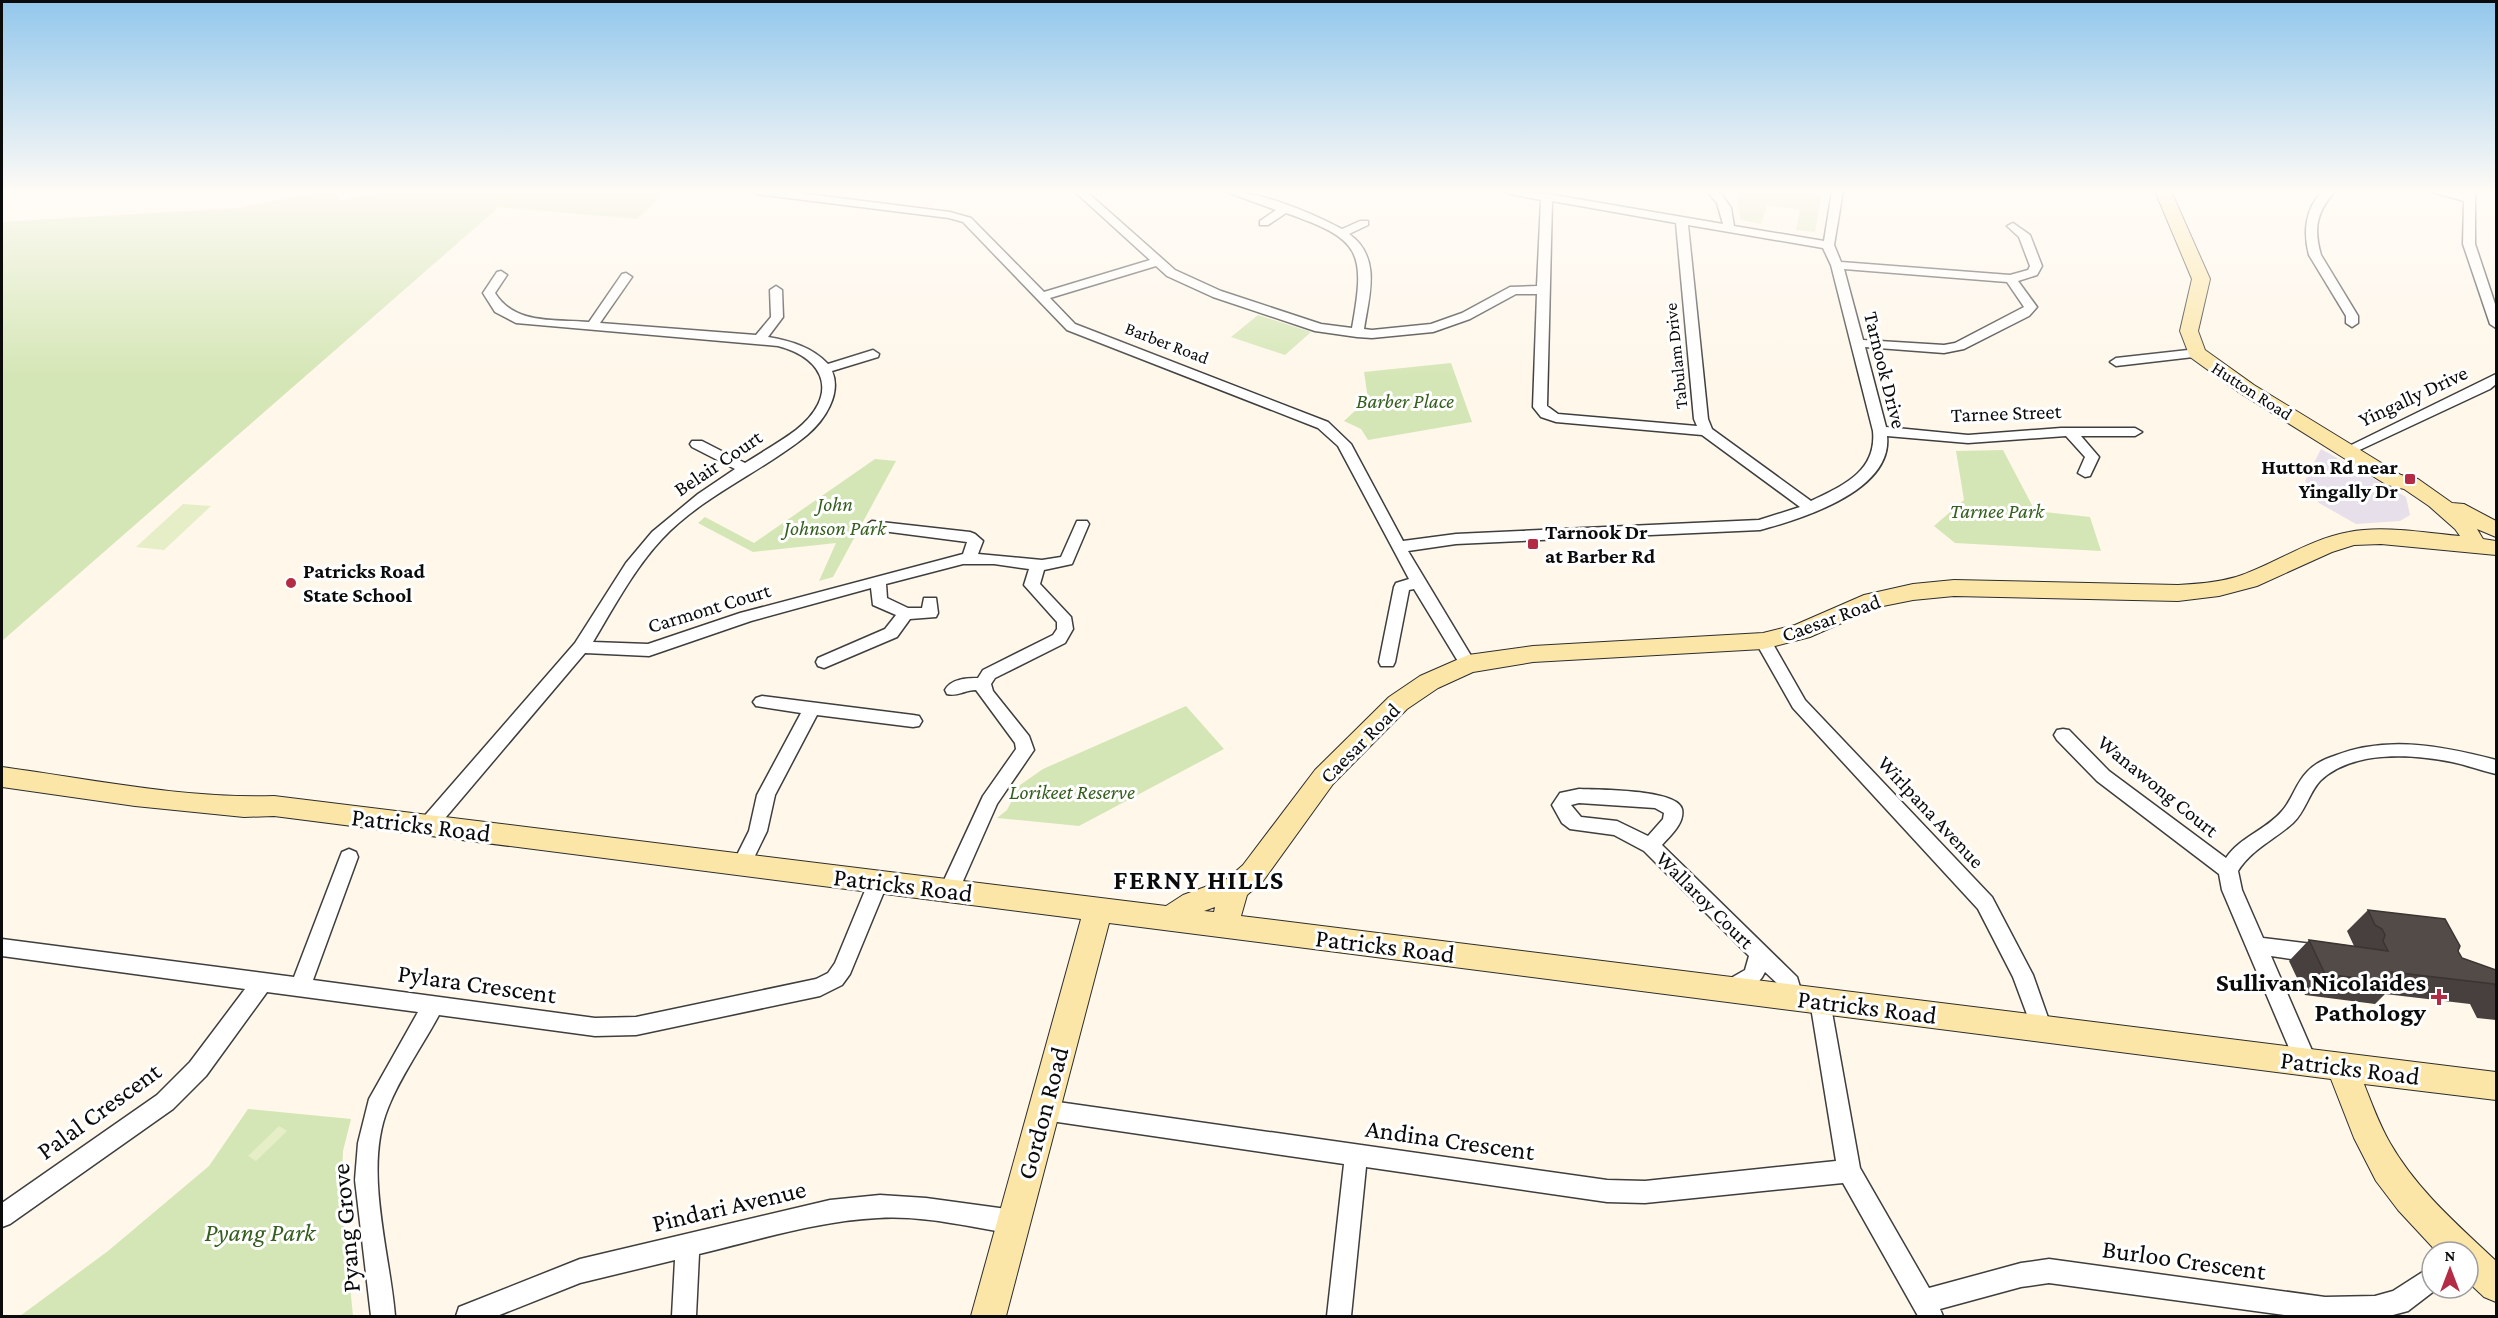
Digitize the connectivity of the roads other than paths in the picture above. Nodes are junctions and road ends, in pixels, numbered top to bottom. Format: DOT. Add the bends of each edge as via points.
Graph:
graph roads {
  1 [pos="999,253"];
  2 [pos="1147,253"];
  3 [pos="1361,253"];
  4 [pos="1544,253"];
  5 [pos="1685,253"];
  6 [pos="1831,253"];
  7 [pos="2031,253"];
  8 [pos="2190,253"];
  9 [pos="2314,253"];
  10 [pos="2472,253"];
  11 [pos="1157,262"];
  12 [pos="1837,265"];
  13 [pos="501,275"];
  14 [pos="626,277"];
  15 [pos="2011,279"];
  16 [pos="776,290"];
  17 [pos="1543,290"];
  18 [pos="1041,297"];
  19 [pos="2352,323"];
  20 [pos="2496,324"];
  21 [pos="592,326"];
  22 [pos="1357,333"];
  23 [pos="760,339"];
  24 [pos="1857,343"];
  25 [pos="2198,353"];
  26 [pos="873,354"];
  27 [pos="2116,362"];
  28 [pos="825,369"];
  29 [pos="2496,378"];
  30 [pos="1706,431"];
  31 [pos="1880,431"];
  32 [pos="2070,432"];
  33 [pos="2135,432"];
  34 [pos="697,444"];
  35 [pos="2346,451"];
  36 [pos="746,469"];
  37 [pos="2085,473"];
  38 [pos="2427,499"];
  39 [pos="1810,507"];
  40 [pos="1082,524"];
  41 [pos="872,526"];
  42 [pos="2418,529"];
  43 [pos="2496,530"];
  44 [pos="2382,536"];
  45 [pos="2476,539"];
  46 [pos="1398,547"];
  47 [pos="969,558"];
  48 [pos="1038,567"];
  49 [pos="879,581"];
  50 [pos="1418,582"];
  51 [pos="932,613"];
  52 [pos="905,614"];
  53 [pos="1763,641"];
  54 [pos="581,646"];
  55 [pos="824,662"];
  56 [pos="1387,662"];
  57 [pos="1468,664"];
  58 [pos="983,684"];
  59 [pos="953,690"];
  60 [pos="762,702"];
  61 [pos="812,708"];
  62 [pos="913,722"];
  63 [pos="2063,735"];
  64 [pos="2496,767"];
  65 [pos="2,769"];
  66 [pos="2,777"];
  67 [pos="274,806"];
  68 [pos="428,825"];
  69 [pos="1651,846"];
  70 [pos="349,857"];
  71 [pos="741,865"];
  72 [pos="2228,870"];
  73 [pos="1245,880"];
  74 [pos="878,882"];
  75 [pos="949,891"];
  76 [pos="1098,910"];
  77 [pos="1169,919"];
  78 [pos="1233,926"];
  79 [pos="2256,946"];
  80 [pos="2,947"];
  81 [pos="1759,953"];
  82 [pos="2340,956"];
  83 [pos="262,981"];
  84 [pos="302,986"];
  85 [pos="1729,989"];
  86 [pos="1806,999"];
  87 [pos="433,1006"];
  88 [pos="2042,1029"];
  89 [pos="2306,1062"];
  90 [pos="2341,1067"];
  91 [pos="2496,1086"];
  92 [pos="1044,1110"];
  93 [pos="1356,1155"];
  94 [pos="1849,1171"];
  95 [pos="2,1216"];
  96 [pos="1014,1222"];
  97 [pos="2449,1240"];
  98 [pos="687,1245"];
  99 [pos="2480,1270"];
  100 [pos="2496,1285"];
  101 [pos="2420,1287"];
  102 [pos="1927,1309"];
  103 [pos="383,1317"];
  104 [pos="468,1317"];
  105 [pos="684,1317"];
  106 [pos="988,1317"];
  107 [pos="1340,1317"];
  1 -- 18 [label="street, Barber Road"];
  2 -- 11 [label="street"];
  3 -- 22 [label="street" via="1365,270"];
  4 -- 17 [label="street"];
  5 -- 30 [label="street, Tabulam Drive" via="1701,419"];
  6 -- 12 [label="street, Tarnook Drive"];
  7 -- 15 [label="street" via="2037,266 2033,272"];
  8 -- 25 [label="street, Hutton Road" via="2201,279 2189,331"];
  9 -- 19 [label="street" via="2352,316"];
  10 -- 20 [label="street"];
  11 -- 18 [label="street"];
  11 -- 22 [label="street" via="1181,279 1217,294 1319,328"];
  12 -- 15 [label="street"];
  12 -- 24 [label="street, Tarnook Drive"];
  13 -- 21 [label="street" via="489,293 499,309 520,320"];
  14 -- 21 [label="street"];
  15 -- 24 [label="street" via="2031,307 1959,346"];
  16 -- 23 [label="street" via="777,317"];
  17 -- 22 [label="street" via="1514,290 1466,316 1433,328"];
  17 -- 30 [label="street" via="1539,398 1546,414"];
  18 -- 46 [label="street, Barber Road" via="1071,327 1323,425 1344,444"];
  21 -- 23 [label="street"];
  23 -- 28 [label="street" via="803,350"];
  24 -- 31 [label="street, Tarnook Drive"];
  25 -- 27 [label="street"];
  25 -- 35 [label="street, Hutton Road"];
  26 -- 28 [label="street"];
  28 -- 36 [label="street, Belair Court" via="828,397 818,417"];
  29 -- 35 [label="street, Yingally Drive"];
  30 -- 39 [label="street, Tabulam Drive"];
  31 -- 32 [label="street, Tarnee Street" via="1968,439"];
  31 -- 39 [label="street, Tarnook Drive" via="1881,442 1869,472 1854,486"];
  32 -- 33 [label="street, Tarnee Street"];
  32 -- 37 [label="street" via="2092,458"];
  34 -- 36 [label="street"];
  35 -- 38 [label="street, Hutton Road"];
  36 -- 54 [label="street, Belair Court" via="703,497 651,542"];
  38 -- 42 [label="street" via="2427,520"];
  38 -- 43 [label="street"];
  38 -- 45 [label="street, Hutton Road" via="2453,514"];
  39 -- 46 [label="street, Tarnook Drive" via="1760,525 1456,539"];
  40 -- 48 [label="street" via="1067,560"];
  41 -- 47 [label="street" via="970,537 975,541"];
  42 -- 44 [label="street, Caesar Road"];
  42 -- 45 [label="street, Caesar Road"];
  44 -- 45 [label="street, Caesar Road"];
  44 -- 53 [label="street, Caesar Road" via="2347,539 2313,550 2257,578 2210,590 2178,593 1954,588 1913,592 1872,601 1802,631"];
  46 -- 50 [label="street, Barber Road"];
  47 -- 48 [label="street, Carmont Court"];
  47 -- 49 [label="street, Carmont Court"];
  48 -- 58 [label="street" via="1032,585 1065,621 1065,629 1059,639 989,674"];
  49 -- 52 [label="street" via="879,601"];
  49 -- 54 [label="street, Carmont Court" via="746,617 649,650"];
  50 -- 56 [label="street" via="1402,587"];
  50 -- 57 [label="street, Barber Road"];
  51 -- 52 [label="street"];
  52 -- 55 [label="street" via="891,633"];
  53 -- 57 [label="street, Caesar Road" via="1533,654"];
  53 -- 88 [label="street, Wirlpana Avenue" via="1799,704 1985,903 2022,975"];
  54 -- 68 [label="street, Belair Court"];
  57 -- 73 [label="street, Caesar Road" via="1398,702 1370,729 1324,777"];
  58 -- 59 [label="street" via="966,684"];
  58 -- 75 [label="street" via="985,693 1023,741 1024,750 989,801"];
  60 -- 61 [label="street"];
  61 -- 62 [label="street"];
  61 -- 71 [label="street" via="766,795 758,831"];
  63 -- 72 [label="street, Wanawong Court" via="2103,776"];
  64 -- 72 [label="street" via="2451,755 2407,750 2359,753 2329,765 2313,777 2288,817 2240,852"];
  65 -- 67 [label="street, Patricks Road" via="152,783 252,797"];
  66 -- 67 [label="street, Patricks Road" via="135,796 244,807"];
  67 -- 68 [label="street, Patricks Road"];
  68 -- 71 [label="street, Patricks Road"];
  69 -- 69 [label="street, Wallaroy Court" via="1672,821 1673,810 1666,804 1579,796 1563,800 1564,812 1577,824 1617,828"];
  69 -- 81 [label="street, Wallaroy Court"];
  70 -- 84 [label="street"];
  71 -- 74 [label="street, Patricks Road"];
  72 -- 79 [label="street" via="2232,890"];
  73 -- 77 [label="street" via="1193,903"];
  73 -- 78 [label="street, Caesar Road" via="1232,898"];
  74 -- 75 [label="street, Patricks Road"];
  74 -- 87 [label="street, Pylara Crescent" via="843,968 835,980 820,987 636,1026 595,1027"];
  75 -- 76 [label="street, Patricks Road"];
  76 -- 77 [label="street, Patricks Road"];
  76 -- 92 [label="street, Gordon Road"];
  77 -- 78 [label="street, Patricks Road"];
  78 -- 85 [label="street, Patricks Road"];
  79 -- 82 [label="street"];
  79 -- 89 [label="street"];
  80 -- 83 [label="street, Pylara Crescent"];
  81 -- 85 [label="street, Wallaroy Court" via="1758,970"];
  81 -- 86 [label="street, Wallaroy Court"];
  83 -- 84 [label="street, Pylara Crescent"];
  83 -- 95 [label="street, Palal Crescent" via="198,1069 165,1102"];
  84 -- 87 [label="street, Pylara Crescent"];
  85 -- 86 [label="street, Patricks Road"];
  86 -- 88 [label="street, Patricks Road"];
  86 -- 94 [label="street, Wallaroy Court"];
  87 -- 103 [label="street, Pyang Grove" via="377,1106 369,1143 366,1180"];
  88 -- 89 [label="street, Patricks Road"];
  89 -- 90 [label="street, Patricks Road"];
  90 -- 91 [label="street, Patricks Road"];
  90 -- 97 [label="street" via="2368,1134 2390,1175 2414,1207"];
  92 -- 93 [label="street, Andina Crescent"];
  92 -- 96 [label="street, Gordon Road"];
  93 -- 94 [label="street, Andina Crescent" via="1626,1192"];
  93 -- 107 [label="street"];
  94 -- 102 [label="street, Wallaroy Court"];
  96 -- 98 [label="street, Pindari Avenue" via="880,1206 830,1211"];
  96 -- 106 [label="street, Gordon Road"];
  98 -- 104 [label="street, Pindari Avenue" via="580,1271"];
  98 -- 105 [label="street"];
  99 -- 100 [label="street"];
  101 -- 102 [label="street, Burloo Crescent" via="2399,1302 2375,1308 2325,1309 2049,1271 2021,1275"];
}
